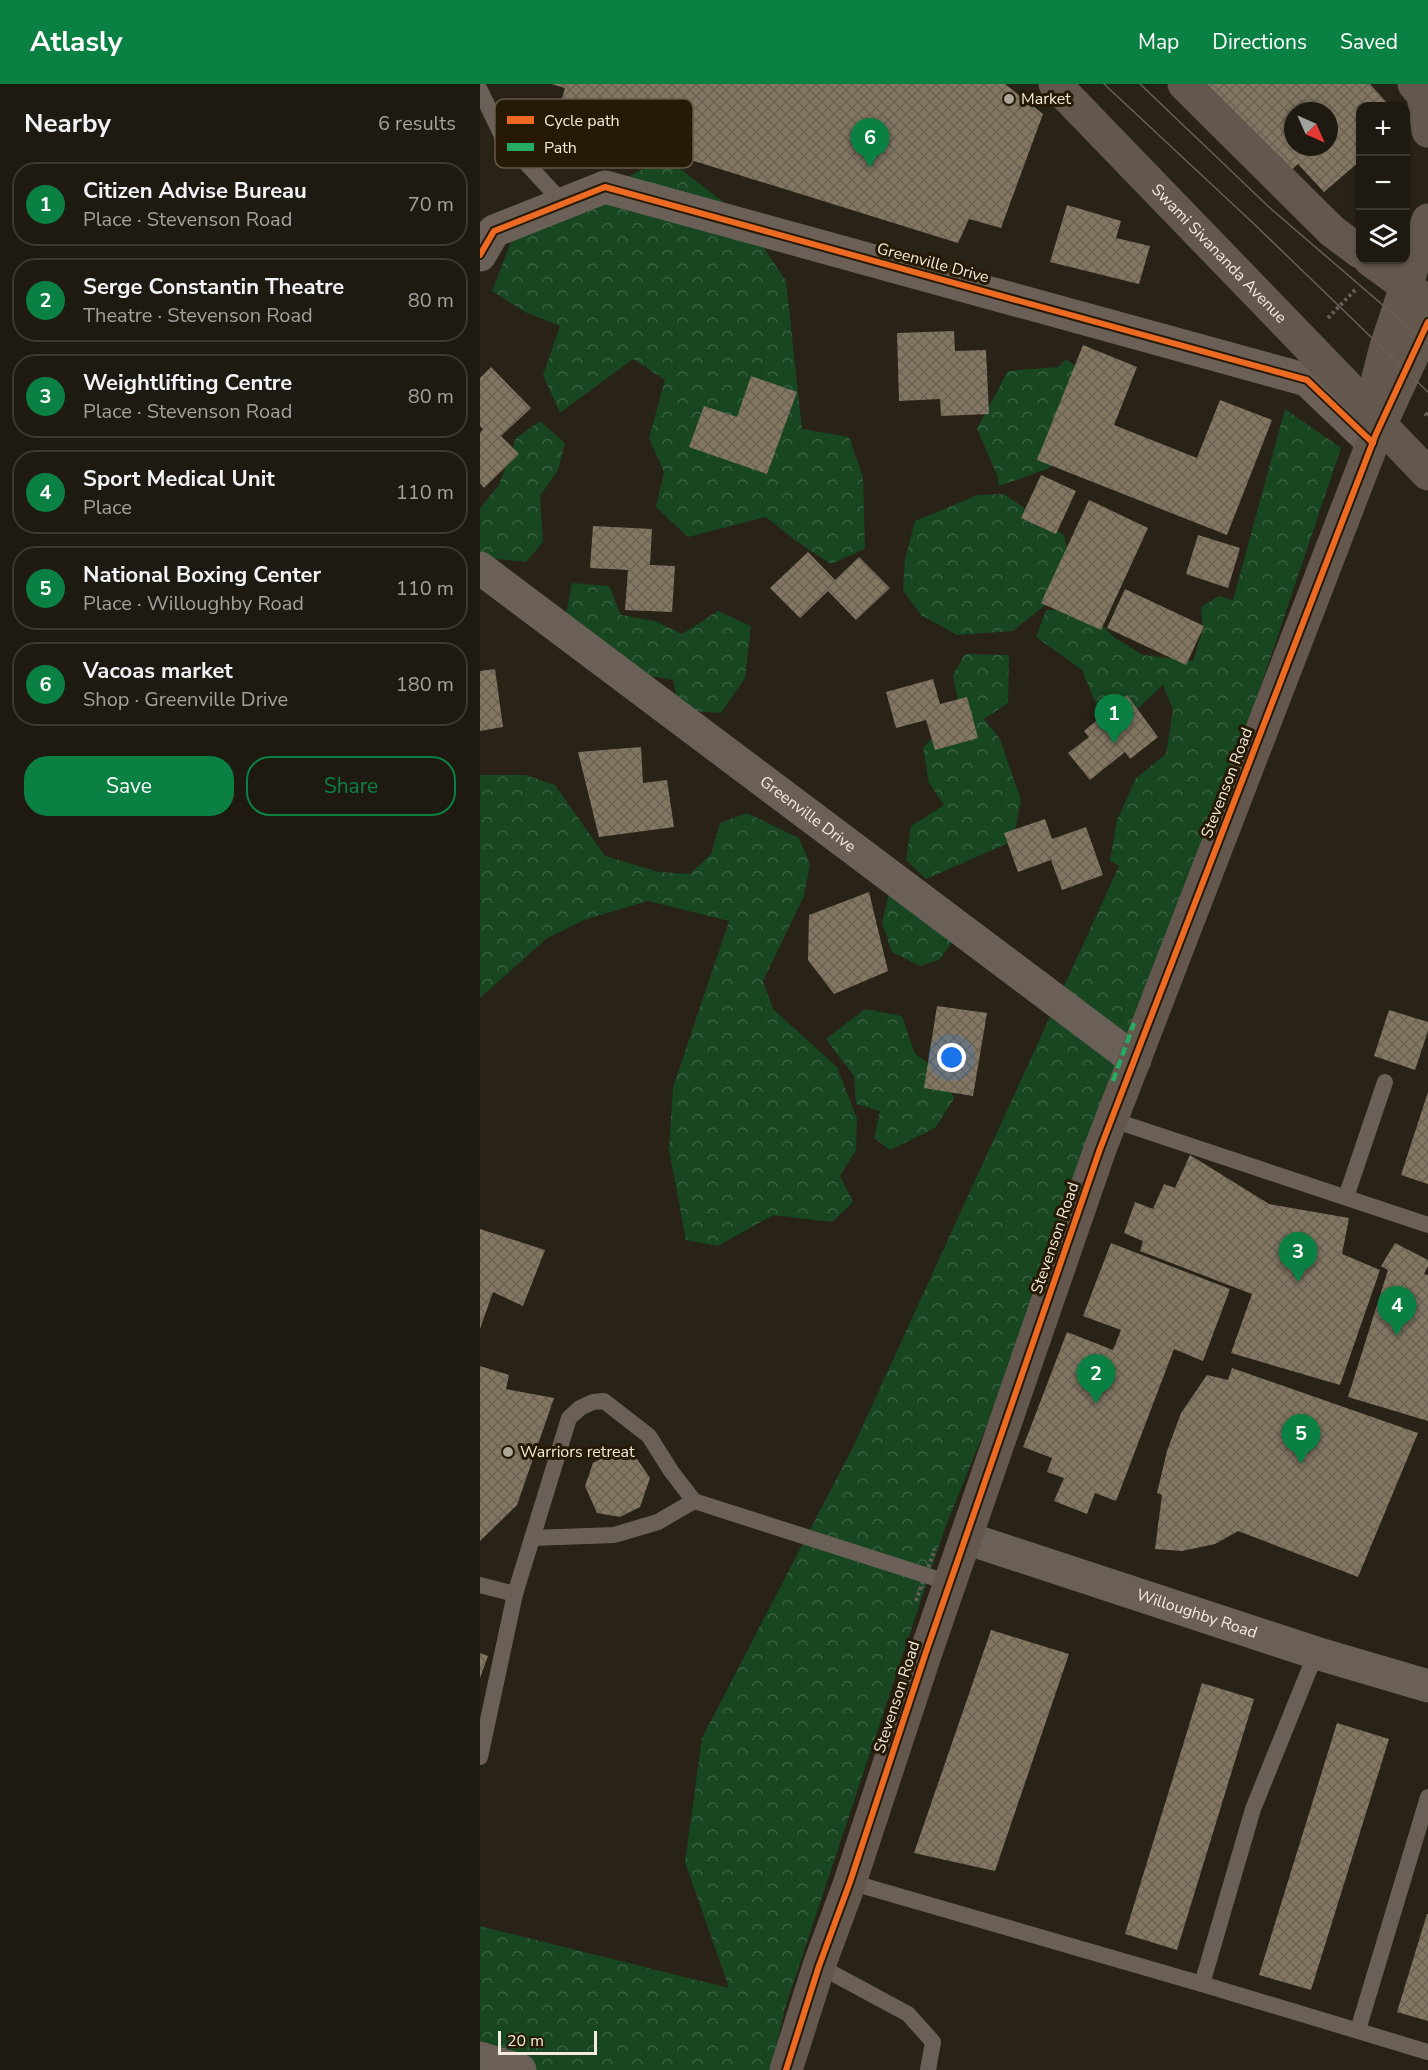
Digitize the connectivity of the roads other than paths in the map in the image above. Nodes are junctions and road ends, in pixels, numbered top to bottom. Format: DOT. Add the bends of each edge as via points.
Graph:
graph roads {
  1 [pos="1055,84"];
  2 [pos="1184,84"];
  3 [pos="480,90"];
  4 [pos="1421,92"];
  5 [pos="495,121"];
  6 [pos="1428,131"];
  7 [pos="531,168"];
  8 [pos="563,203"];
  9 [pos="1428,211"];
  10 [pos="1428,220"];
  11 [pos="1410,225"];
  12 [pos="1346,234"];
  13 [pos="480,255"];
  14 [pos="1377,264"];
  15 [pos="1417,294"];
  16 [pos="1428,322"];
  17 [pos="1375,428"];
  18 [pos="1428,474"];
  19 [pos="480,568"];
  20 [pos="1135,1060"];
  21 [pos="1385,1082"];
  22 [pos="1113,1120"];
  23 [pos="1346,1197"];
  24 [pos="1428,1225"];
  25 [pos="694,1501"];
  26 [pos="532,1538"];
  27 [pos="966,1538"];
  28 [pos="950,1583"];
  29 [pos="480,1585"];
  30 [pos="515,1594"];
  31 [pos="1316,1653"];
  32 [pos="1428,1686"];
  33 [pos="480,1757"];
  34 [pos="1428,1797"];
  35 [pos="850,1882"];
  36 [pos="819,1966"];
  37 [pos="1202,1984"];
  38 [pos="1358,2030"];
  39 [pos="1428,2052"];
  40 [pos="480,2058"];
  41 [pos="520,2070"];
  42 [pos="786,2070"];
  43 [pos="928,2070"];
  1 -- 17 [label="street, Swami Sivananda Avenue"];
  2 -- 12 [label="street"];
  3 -- 5 [label="lane"];
  4 -- 6 [label="street"];
  7 -- 8 [label="lane"];
  8 -- 13 [label="street, Greenville Drive" via="494,231"];
  8 -- 17 [label="street, Greenville Drive" via="605,187 1307,380"];
  9 -- 11 [label="street"];
  10 -- 15 [label="street"];
  14 -- 15 [label="street"];
  15 -- 17 [label="street" via="1385,350"];
  16 -- 17 [label="street"];
  17 -- 18 [label="street, Swami Sivananda Avenue"];
  17 -- 20 [label="street, Stevenson Road"];
  19 -- 20 [label="street, Greenville Drive"];
  20 -- 22 [label="street, Stevenson Road"];
  21 -- 23 [label="lane"];
  22 -- 23 [label="lane"];
  22 -- 27 [label="street, Stevenson Road"];
  23 -- 24 [label="lane"];
  25 -- 26 [label="lane" via="658,1522 614,1535"];
  25 -- 26 [label="lane" via="649,1436 604,1401 593,1402 569,1418"];
  25 -- 28 [label="lane"];
  26 -- 30 [label="lane"];
  27 -- 28 [label="street, Stevenson Road"];
  27 -- 31 [label="street, Willoughby Road"];
  28 -- 35 [label="street, Stevenson Road"];
  29 -- 30 [label="lane"];
  30 -- 33 [label="lane"];
  31 -- 32 [label="street, Willoughby Road"];
  31 -- 37 [label="lane" via="1253,1809"];
  34 -- 38 [label="lane"];
  35 -- 36 [label="street, Stevenson Road"];
  35 -- 37 [label="lane"];
  36 -- 42 [label="street, Stevenson Road"];
  36 -- 43 [label="lane" via="908,2014 933,2042"];
  37 -- 38 [label="lane"];
  38 -- 39 [label="lane"];
  40 -- 41 [label="street"];
}
